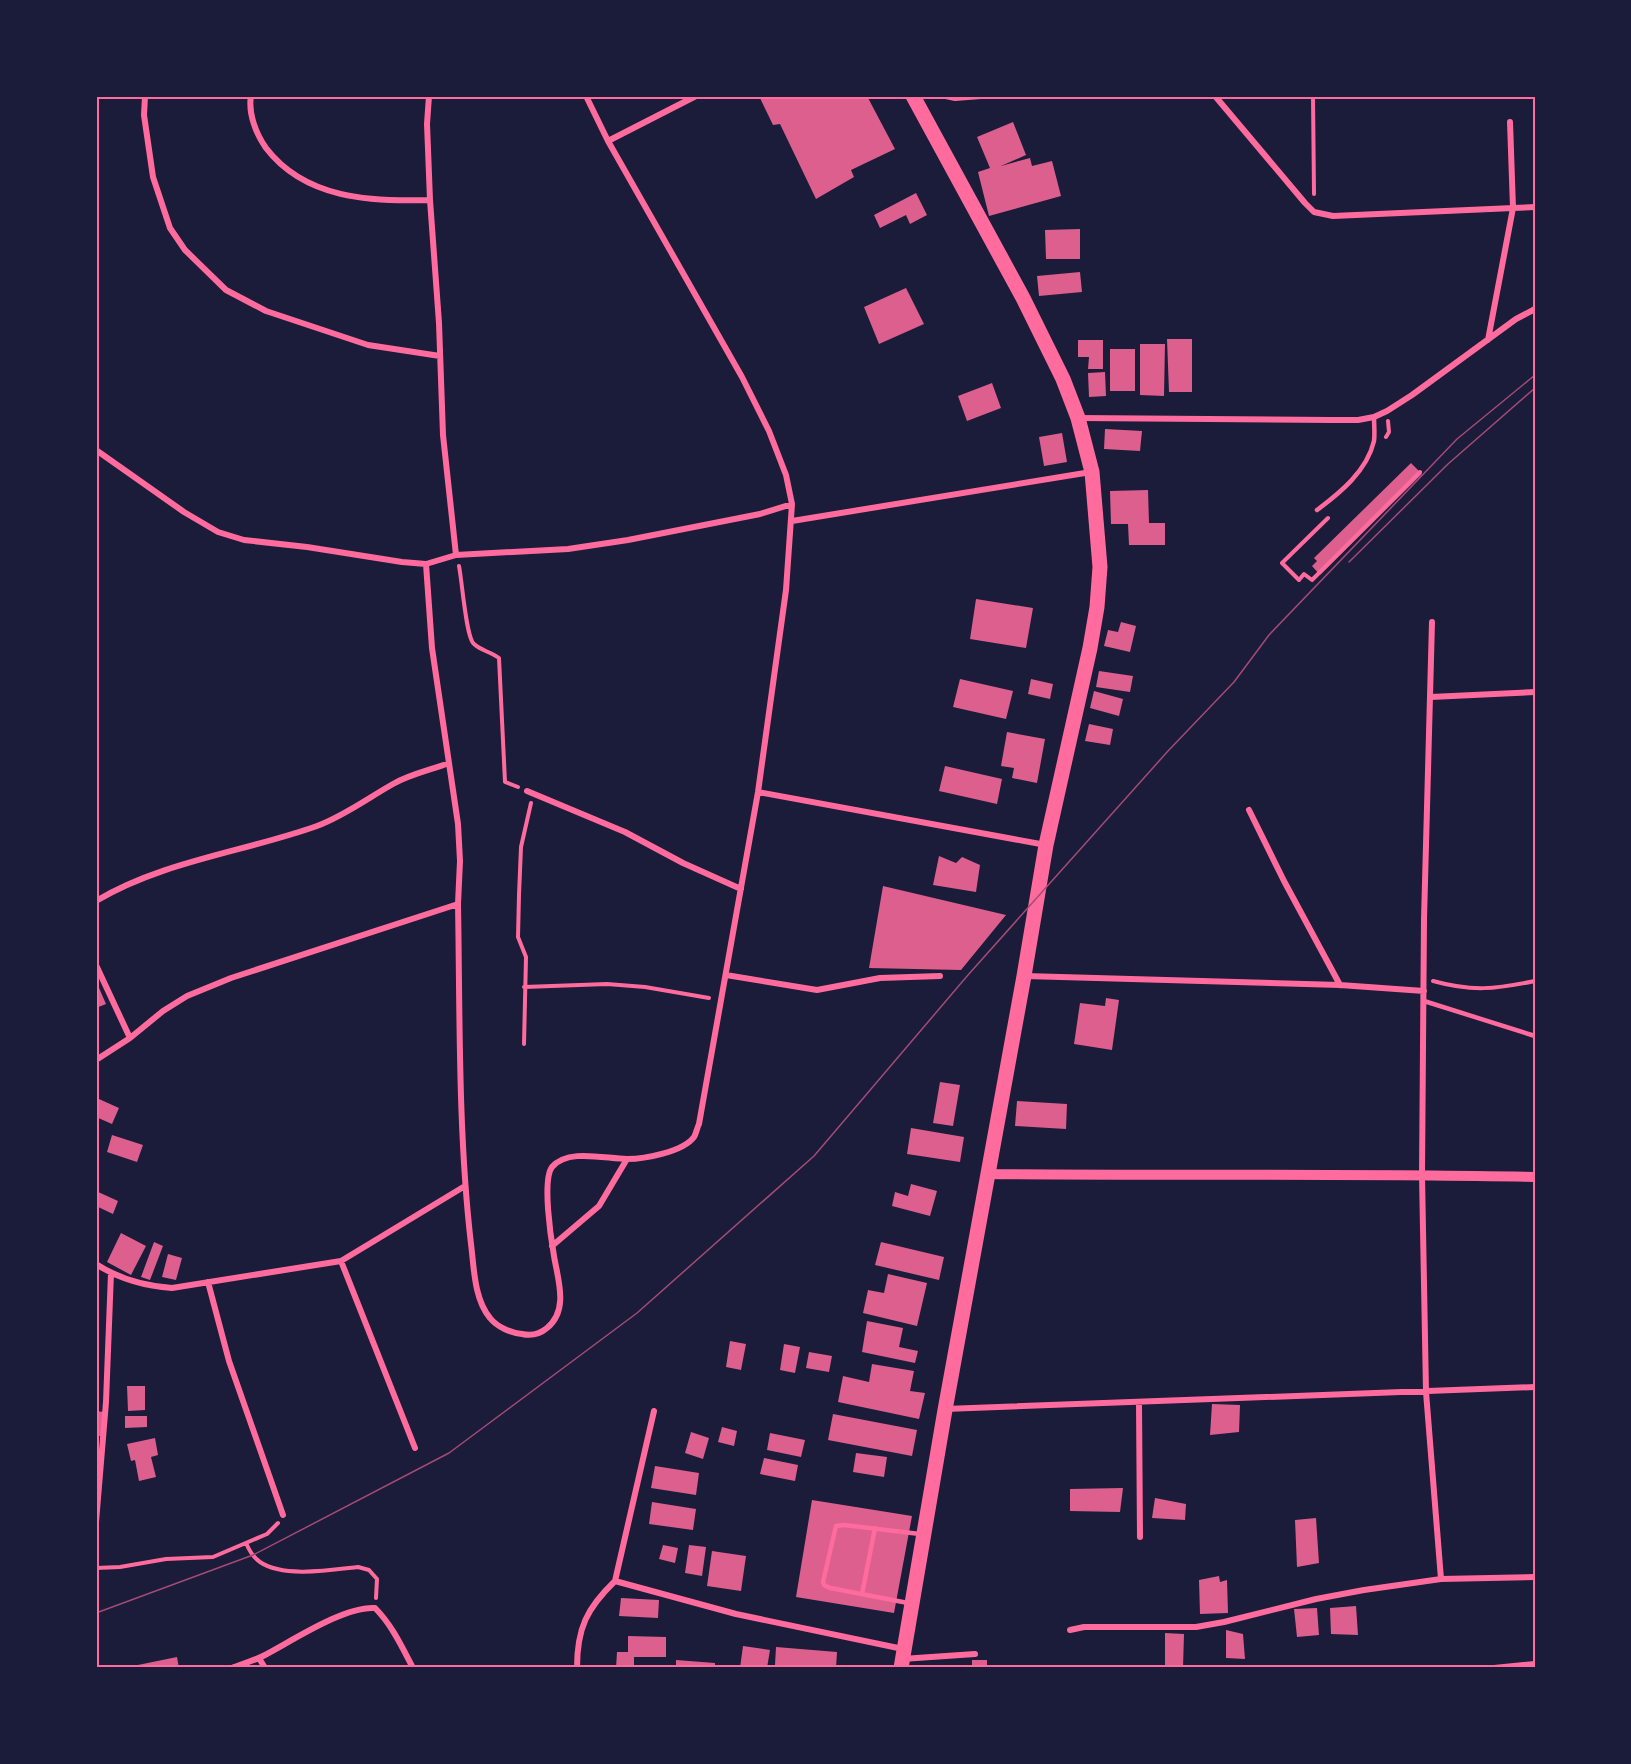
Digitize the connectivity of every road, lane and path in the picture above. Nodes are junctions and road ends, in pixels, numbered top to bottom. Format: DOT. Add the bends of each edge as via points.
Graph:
graph roads {
  1 [pos="145,96"];
  2 [pos="251,96"];
  3 [pos="429,96"];
  4 [pos="586,96"];
  5 [pos="696,96"];
  6 [pos="913,96"];
  7 [pos="941,96"];
  8 [pos="994,96"];
  9 [pos="1215,96"];
  10 [pos="1313,96"];
  11 [pos="1510,122"];
  12 [pos="608,141"];
  13 [pos="430,200"];
  14 [pos="1535,207"];
  15 [pos="1513,208"];
  16 [pos="1314,212"];
  17 [pos="1535,309"];
  18 [pos="1488,340"];
  19 [pos="440,356"];
  20 [pos="1374,417"];
  21 [pos="1078,418"];
  22 [pos="96,450"];
  23 [pos="1092,472"];
  24 [pos="1420,472"];
  25 [pos="792,504"];
  26 [pos="1317,510"];
  27 [pos="792,521"];
  28 [pos="456,555"];
  29 [pos="1286,559"];
  30 [pos="426,564"];
  31 [pos="1432,622"];
  32 [pos="1535,692"];
  33 [pos="1431,697"];
  34 [pos="449,763"];
  35 [pos="530,792"];
  36 [pos="758,792"];
  37 [pos="1249,810"];
  38 [pos="1046,846"];
  39 [pos="741,889"];
  40 [pos="96,901"];
  41 [pos="458,904"];
  42 [pos="96,965"];
  43 [pos="726,975"];
  44 [pos="940,976"];
  45 [pos="1024,976"];
  46 [pos="1424,979"];
  47 [pos="1535,981"];
  48 [pos="1340,985"];
  49 [pos="524,987"];
  50 [pos="1424,991"];
  51 [pos="722,1000"];
  52 [pos="1424,1001"];
  53 [pos="1535,1036"];
  54 [pos="130,1038"];
  55 [pos="524,1044"];
  56 [pos="96,1060"];
  57 [pos="627,1159"];
  58 [pos="986,1174"];
  59 [pos="1422,1175"];
  60 [pos="1535,1177"];
  61 [pos="465,1186"];
  62 [pos="552,1246"];
  63 [pos="340,1261"];
  64 [pos="96,1264"];
  65 [pos="111,1273"];
  66 [pos="208,1282"];
  67 [pos="1535,1387"];
  68 [pos="1426,1392"];
  69 [pos="1139,1403"];
  70 [pos="945,1410"];
  71 [pos="654,1411"];
  72 [pos="415,1448"];
  73 [pos="283,1515"];
  74 [pos="96,1522"];
  75 [pos="875,1528"];
  76 [pos="923,1534"];
  77 [pos="1140,1537"];
  78 [pos="246,1543"];
  79 [pos="96,1568"];
  80 [pos="1535,1576"];
  81 [pos="1441,1579"];
  82 [pos="615,1581"];
  83 [pos="862,1594"];
  84 [pos="911,1604"];
  85 [pos="375,1608"];
  86 [pos="1070,1630"];
  87 [pos="975,1654"];
  88 [pos="259,1658"];
  89 [pos="902,1659"];
  90 [pos="1535,1664"];
  91 [pos="232,1668"];
  92 [pos="265,1668"];
  93 [pos="413,1668"];
  94 [pos="577,1668"];
  95 [pos="1494,1668"];
  1 -- 19 [label="street" via="153,177 170,228 210,276 226,290 266,311 308,326 368,345"];
  2 -- 13 [label="street" via="258,138 278,164 302,180 354,197 388,202"];
  3 -- 13 [label="street"];
  4 -- 12 [label="street"];
  5 -- 12 [label="street"];
  6 -- 21 [label="main road" via="1044,339"];
  7 -- 8 [label="path"];
  9 -- 16 [label="street"];
  10 -- 16 [label="path"];
  11 -- 15 [label="street"];
  12 -- 25 [label="street" via="742,377 786,475"];
  13 -- 19 [label="street"];
  14 -- 15 [label="street"];
  15 -- 16 [label="street" via="1333,216"];
  15 -- 18 [label="street"];
  17 -- 18 [label="street"];
  18 -- 20 [label="street" via="1412,395"];
  19 -- 28 [label="street" via="443,435"];
  20 -- 21 [label="street"];
  20 -- 26 [label="lane" via="1374,442 1360,471"];
  21 -- 23 [label="main road"];
  22 -- 30 [label="street" via="202,524 232,537"];
  23 -- 27 [label="street"];
  23 -- 38 [label="main road" via="1100,567 1097,607"];
  24 -- 29 [label="path" via="1312,580 1304,574 1299,580 1281,563"];
  25 -- 27 [label="street"];
  25 -- 28 [label="street" via="628,540 568,549"];
  27 -- 36 [label="street"];
  28 -- 30 [label="street"];
  28 -- 35 [label="path" via="468,636 474,645 499,658 506,782"];
  30 -- 34 [label="street" via="432,648"];
  31 -- 33 [label="street"];
  32 -- 33 [label="street"];
  33 -- 46 [label="street"];
  34 -- 40 [label="street" via="395,783 321,824 150,876"];
  34 -- 41 [label="street" via="458,824"];
  35 -- 39 [label="street" via="625,832"];
  35 -- 49 [label="path" via="519,886 518,937 526,957"];
  36 -- 38 [label="street"];
  36 -- 39 [label="street"];
  37 -- 48 [label="street"];
  38 -- 45 [label="main road"];
  39 -- 43 [label="street"];
  41 -- 54 [label="street" via="187,996"];
  41 -- 61 [label="street"];
  42 -- 54 [label="street"];
  43 -- 44 [label="street" via="817,990 879,978"];
  43 -- 51 [label="street"];
  45 -- 48 [label="street"];
  45 -- 58 [label="main road"];
  46 -- 47 [label="path" via="1458,988 1494,989"];
  46 -- 50 [label="street"];
  48 -- 50 [label="street"];
  49 -- 51 [label="path" via="607,984"];
  49 -- 55 [label="path"];
  50 -- 52 [label="street"];
  51 -- 57 [label="street" via="693,1138 673,1150"];
  52 -- 53 [label="lane"];
  52 -- 59 [label="street"];
  54 -- 56 [label="street"];
  57 -- 62 [label="street" via="598,1206"];
  57 -- 62 [label="street" via="568,1158 550,1169 547,1191"];
  58 -- 59 [label="street"];
  58 -- 70 [label="main road"];
  59 -- 60 [label="street"];
  59 -- 68 [label="street"];
  61 -- 62 [label="street" via="476,1283 490,1318 505,1329 531,1335 543,1332 558,1316 560,1293"];
  61 -- 63 [label="street"];
  63 -- 66 [label="street"];
  63 -- 72 [label="street"];
  64 -- 65 [label="street"];
  65 -- 66 [label="street" via="147,1286 172,1288"];
  65 -- 74 [label="street"];
  66 -- 73 [label="street" via="229,1360"];
  67 -- 68 [label="street"];
  68 -- 69 [label="street"];
  68 -- 81 [label="street"];
  69 -- 70 [label="street"];
  69 -- 77 [label="street"];
  70 -- 76 [label="main road"];
  71 -- 82 [label="street"];
  73 -- 78 [label="path" via="267,1534"];
  75 -- 76 [label="lane"];
  75 -- 83 [label="lane"];
  75 -- 83 [label="lane" via="836,1526 823,1582 830,1588"];
  76 -- 84 [label="main road"];
  78 -- 79 [label="path" via="213,1557"];
  78 -- 85 [label="path" via="258,1561 270,1568 369,1570 377,1579"];
  80 -- 81 [label="street"];
  81 -- 86 [label="street" via="1316,1599 1196,1627"];
  82 -- 89 [label="street"];
  82 -- 94 [label="street" via="590,1609 581,1629"];
  83 -- 84 [label="lane"];
  84 -- 89 [label="main road"];
  85 -- 88 [label="street" via="357,1608"];
  85 -- 93 [label="street" via="390,1624"];
  87 -- 89 [label="street"];
  88 -- 91 [label="street"];
  88 -- 92 [label="street"];
  90 -- 95 [label="street"];
}
